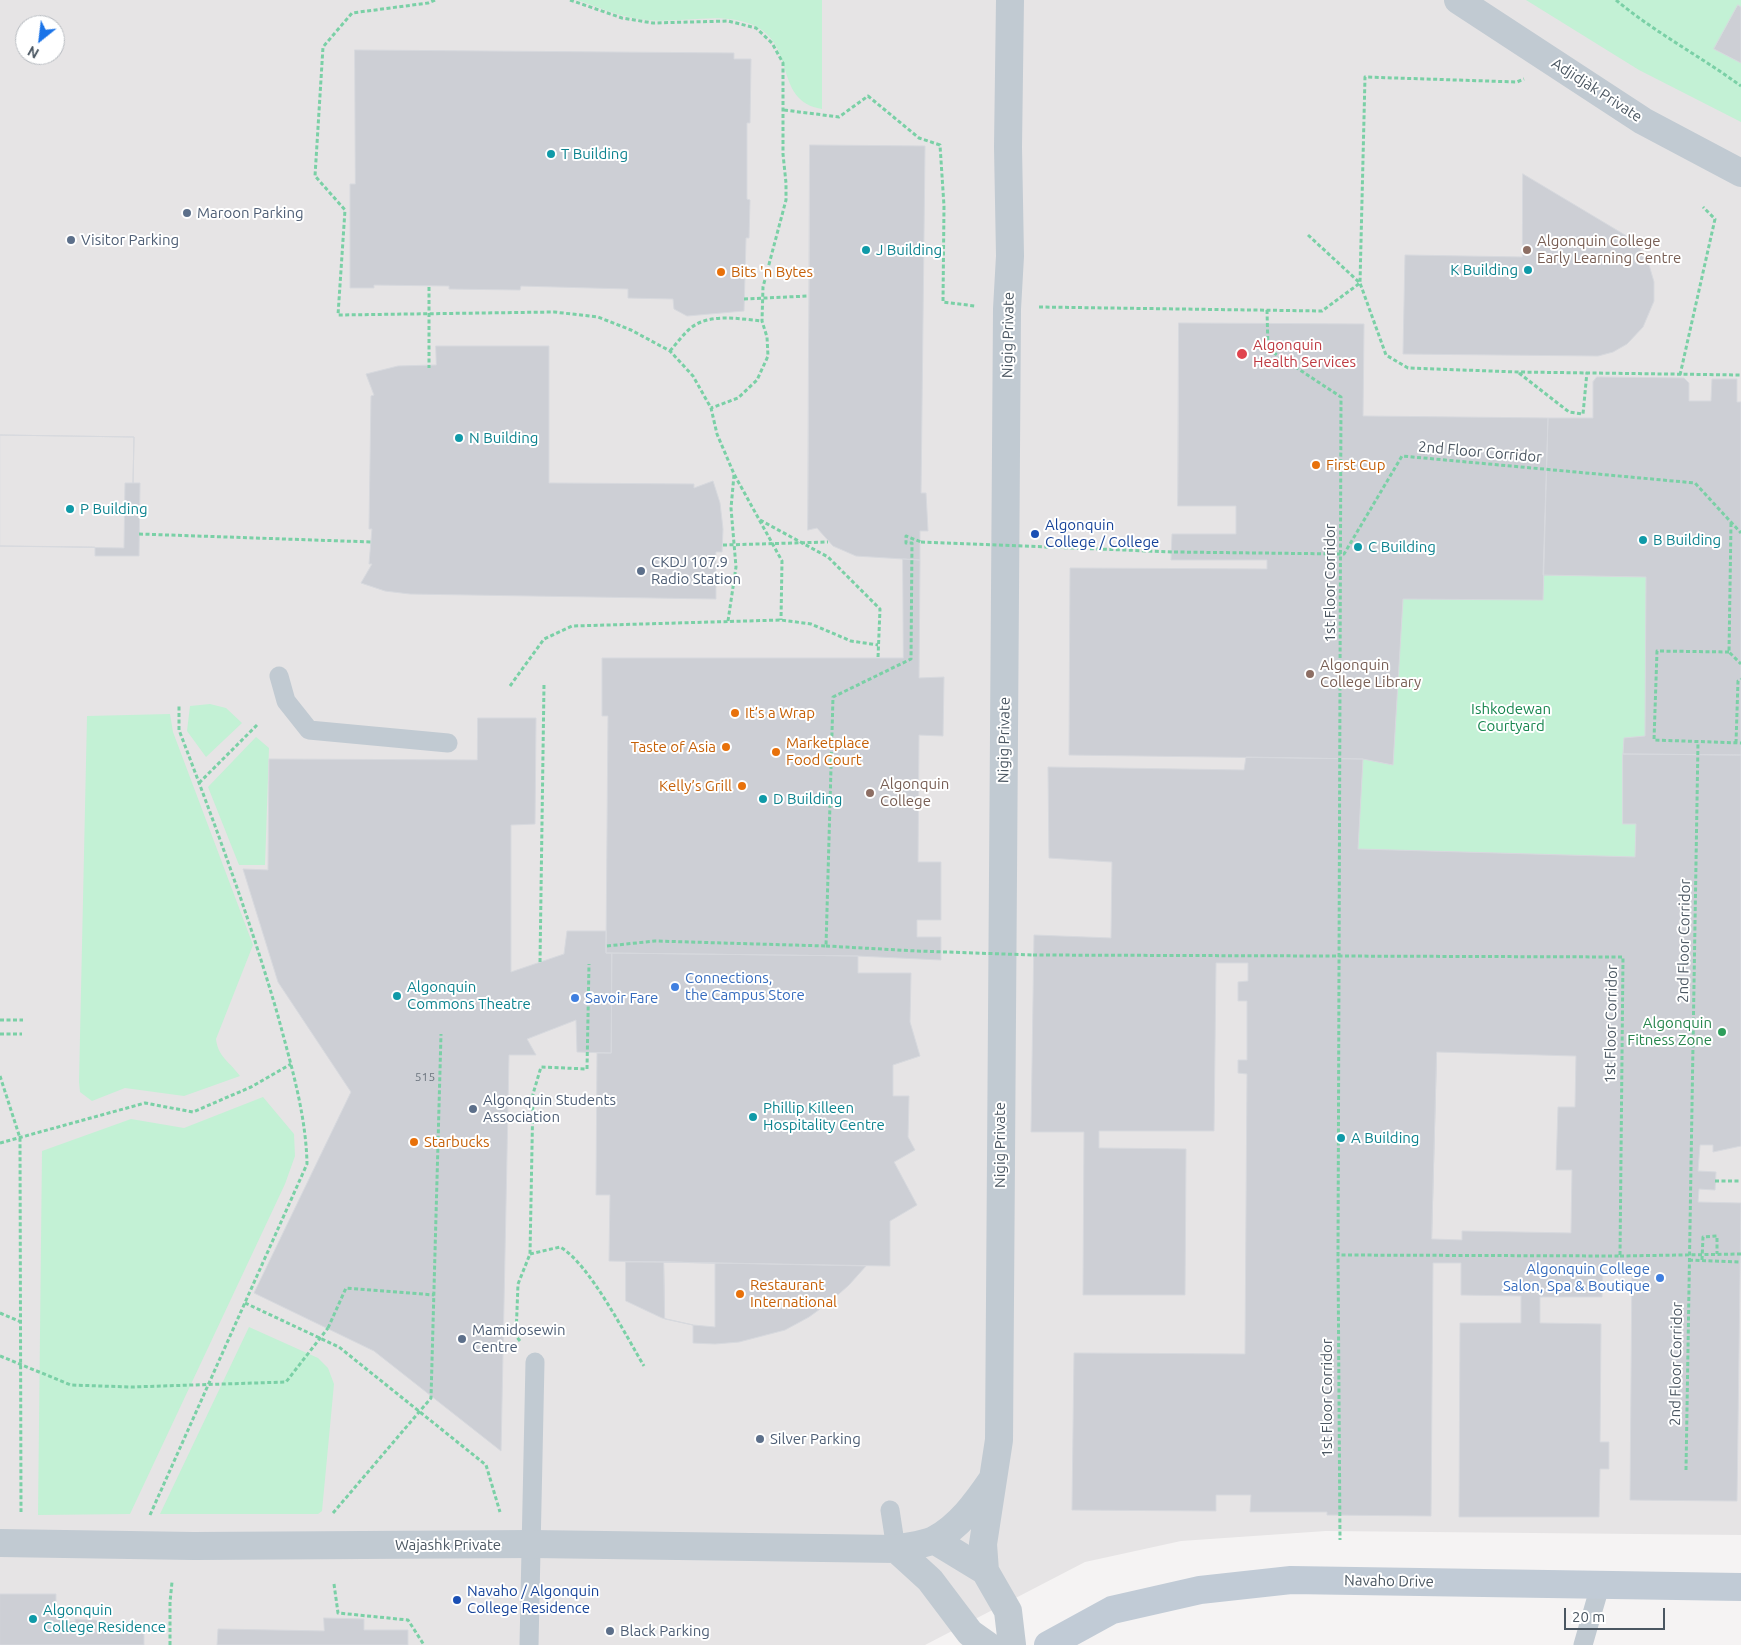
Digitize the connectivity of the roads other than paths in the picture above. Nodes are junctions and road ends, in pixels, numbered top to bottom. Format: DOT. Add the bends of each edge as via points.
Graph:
graph roads {
  1 [pos="1010,0"];
  2 [pos="1458,0"];
  3 [pos="1741,173"];
  4 [pos="279,676"];
  5 [pos="448,743"];
  6 [pos="535,1362"];
  7 [pos="993,1479"];
  8 [pos="890,1510"];
  9 [pos="934,1540"];
  10 [pos="0,1543"];
  11 [pos="532,1544"];
  12 [pos="896,1549"];
  13 [pos="985,1571"];
  14 [pos="1600,1586"];
  15 [pos="1741,1588"];
  16 [pos="530,1645"];
  17 [pos="987,1645"];
  18 [pos="1012,1645"];
  19 [pos="1048,1645"];
  20 [pos="1583,1645"];
  1 -- 7 [label="street, Nigig Private" via="999,1440"];
  2 -- 3 [label="street, Adjidjàk Private" via="1642,121"];
  4 -- 5 [label="lane" via="286,701 309,730"];
  6 -- 11 [label="lane"];
  7 -- 9 [label="street, Nigig Private" via="954,1526"];
  7 -- 13 [label="street, Nigig Private" via="984,1544"];
  8 -- 12 [label="lane"];
  9 -- 12 [label="street, Wajashk Private"];
  9 -- 13 [label="street"];
  10 -- 11 [label="street, Wajashk Private" via="194,1546"];
  11 -- 12 [label="street, Wajashk Private"];
  11 -- 16 [label="lane"];
  12 -- 17 [label="street" via="930,1580 970,1633"];
  13 -- 18 [label="street" via="1008,1611"];
  14 -- 15 [label="street, Navaho Drive"];
  14 -- 19 [label="street, Navaho Drive" via="1291,1580 1209,1589 1112,1610"];
  14 -- 20 [label="lane"];
}
